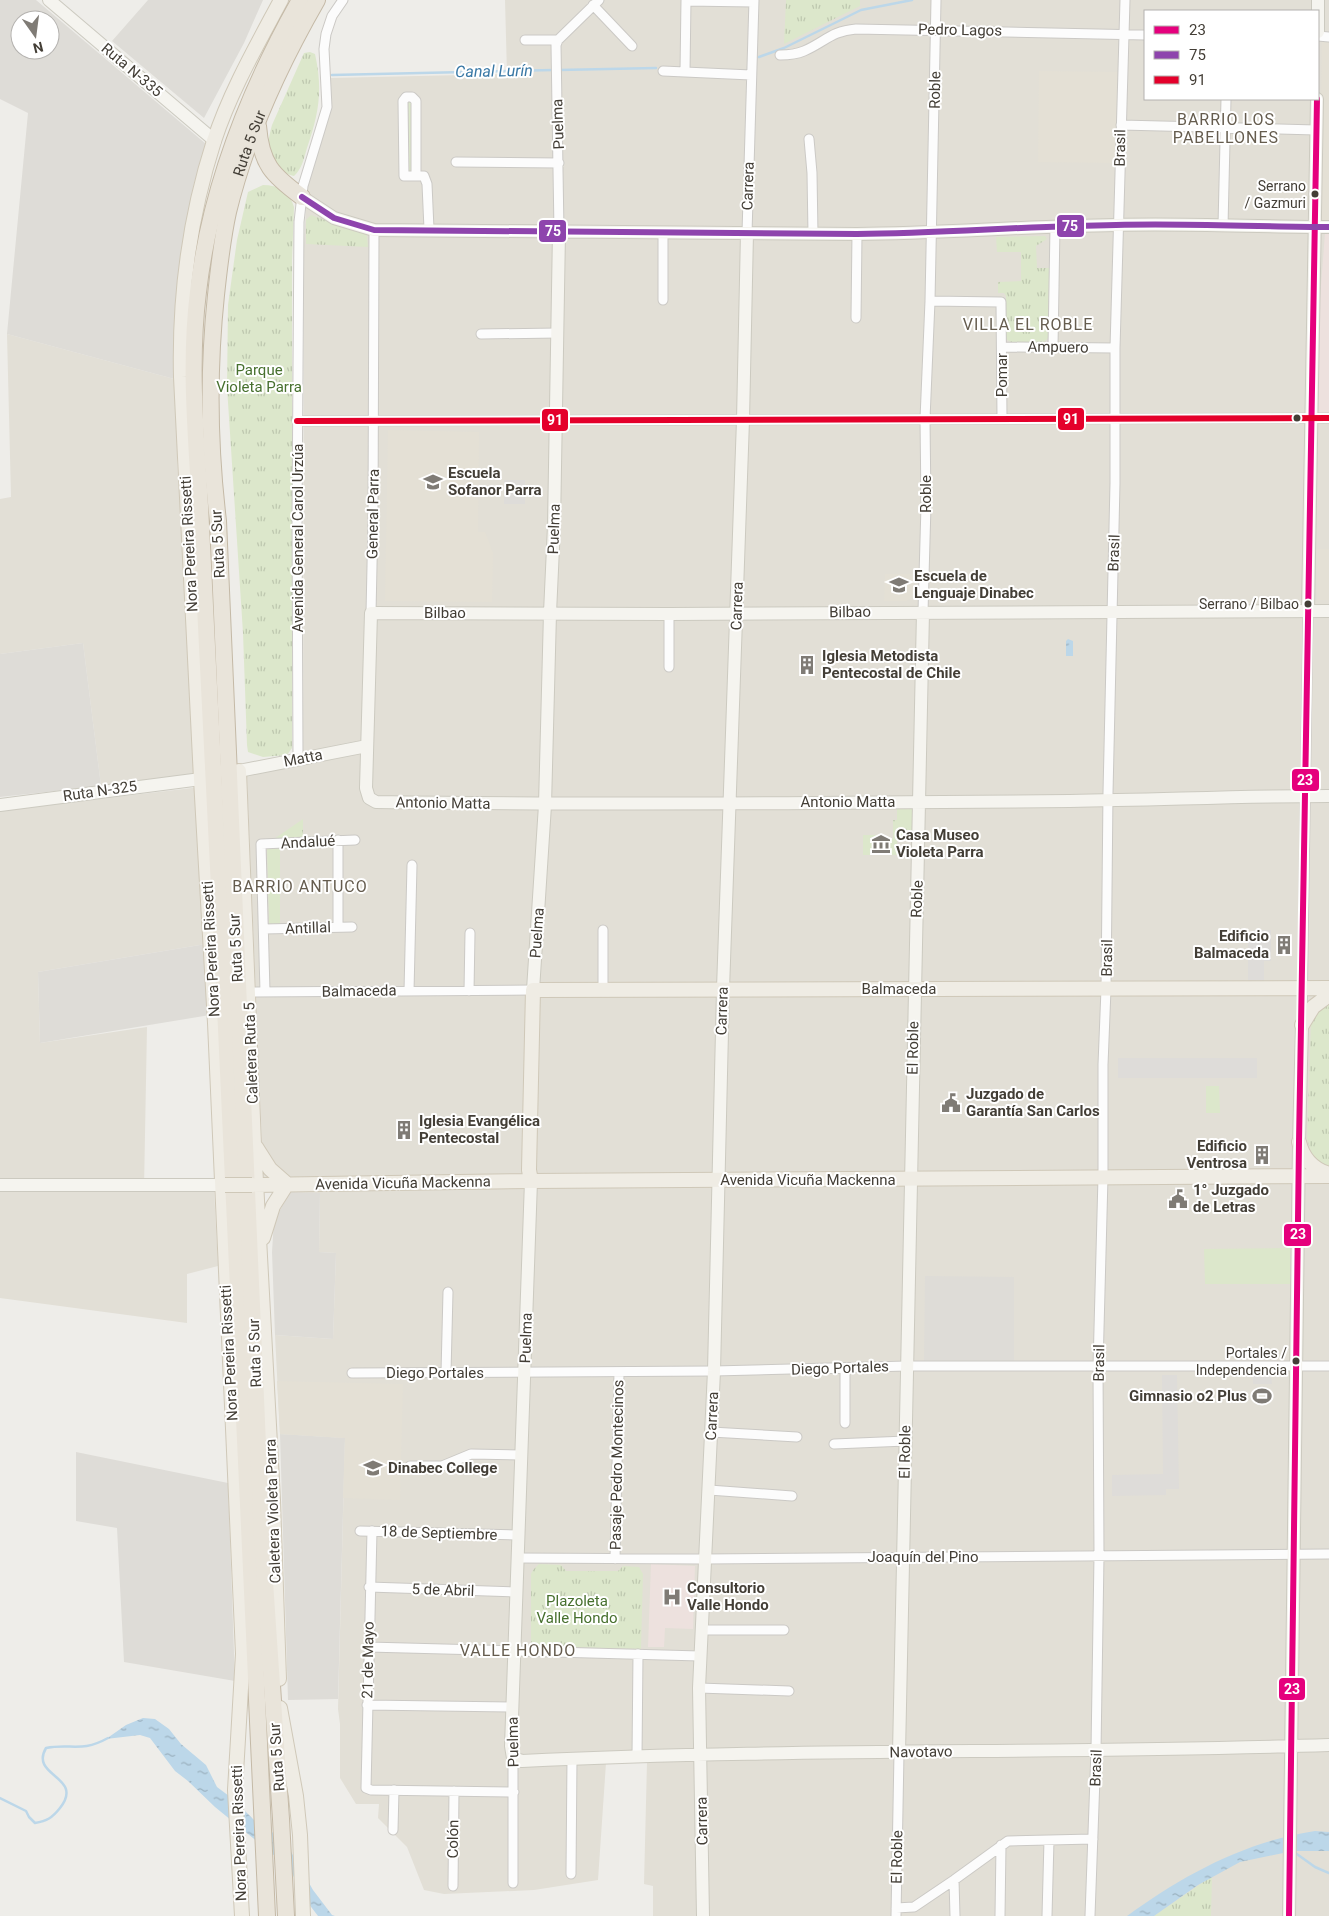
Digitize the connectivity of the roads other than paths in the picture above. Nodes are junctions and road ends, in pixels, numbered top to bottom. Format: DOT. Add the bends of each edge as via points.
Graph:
graph roads {
  1 [pos="49,0"];
  2 [pos="281,0"];
  3 [pos="300,0"];
  4 [pos="317,0"];
  5 [pos="343,0"];
  6 [pos="936,0"];
  7 [pos="1125,0"];
  8 [pos="686,1"];
  9 [pos="754,1"];
  10 [pos="596,3"];
  11 [pos="936,30"];
  12 [pos="1124,35"];
  13 [pos="1144,35"];
  14 [pos="525,40"];
  15 [pos="558,40"];
  16 [pos="632,46"];
  17 [pos="780,55"];
  18 [pos="663,71"];
  19 [pos="685,72"];
  20 [pos="751,75"];
  21 [pos="1226,100"];
  22 [pos="1317,100"];
  23 [pos="258,124"];
  24 [pos="1121,125"];
  25 [pos="1226,128"];
  26 [pos="1316,130"];
  27 [pos="809,139"];
  28 [pos="214,141"];
  29 [pos="456,162"];
  30 [pos="559,163"];
  31 [pos="416,176"];
  32 [pos="302,197"];
  33 [pos="1119,224"];
  34 [pos="1055,226"];
  35 [pos="1223,226"];
  36 [pos="1314,227"];
  37 [pos="1329,227"];
  38 [pos="374,230"];
  39 [pos="429,230"];
  40 [pos="559,232"];
  41 [pos="663,232"];
  42 [pos="747,233"];
  43 [pos="931,233"];
  44 [pos="813,234"];
  45 [pos="857,234"];
  46 [pos="663,300"];
  47 [pos="930,300"];
  48 [pos="856,318"];
  49 [pos="481,334"];
  50 [pos="558,334"];
  51 [pos="1002,347"];
  52 [pos="1053,347"];
  53 [pos="1115,348"];
  54 [pos="1002,418"];
  55 [pos="1115,418"];
  56 [pos="1311,418"];
  57 [pos="1329,418"];
  58 [pos="925,419"];
  59 [pos="556,420"];
  60 [pos="743,420"];
  61 [pos="298,421"];
  62 [pos="373,422"];
  63 [pos="218,521"];
  64 [pos="1112,611"];
  65 [pos="1308,611"];
  66 [pos="1329,611"];
  67 [pos="923,612"];
  68 [pos="370,613"];
  69 [pos="550,613"];
  70 [pos="736,613"];
  71 [pos="669,614"];
  72 [pos="669,667"];
  73 [pos="367,746"];
  74 [pos="298,759"];
  75 [pos="238,771"];
  76 [pos="201,779"];
  77 [pos="1305,796"];
  78 [pos="1329,796"];
  79 [pos="369,798"];
  80 [pos="1109,800"];
  81 [pos="729,802"];
  82 [pos="920,802"];
  83 [pos="0,804"];
  84 [pos="545,804"];
  85 [pos="338,840"];
  86 [pos="355,840"];
  87 [pos="412,865"];
  88 [pos="338,927"];
  89 [pos="352,927"];
  90 [pos="264,929"];
  91 [pos="603,930"];
  92 [pos="470,933"];
  93 [pos="1302,988"];
  94 [pos="1329,988"];
  95 [pos="723,989"];
  96 [pos="914,989"];
  97 [pos="1106,989"];
  98 [pos="409,990"];
  99 [pos="533,990"];
  100 [pos="469,991"];
  101 [pos="603,991"];
  102 [pos="248,992"];
  103 [pos="265,992"];
  104 [pos="1329,994"];
  105 [pos="1302,1025"];
  106 [pos="1299,1142"];
  107 [pos="254,1144"];
  108 [pos="1329,1175"];
  109 [pos="1298,1176"];
  110 [pos="1103,1177"];
  111 [pos="910,1179"];
  112 [pos="718,1180"];
  113 [pos="531,1181"];
  114 [pos="287,1184"];
  115 [pos="0,1185"];
  116 [pos="223,1185"];
  117 [pos="254,1185"];
  118 [pos="260,1253"];
  119 [pos="448,1292"];
  120 [pos="908,1366"];
  121 [pos="1296,1366"];
  122 [pos="1329,1366"];
  123 [pos="1098,1367"];
  124 [pos="844,1369"];
  125 [pos="714,1371"];
  126 [pos="524,1372"];
  127 [pos="619,1372"];
  128 [pos="352,1373"];
  129 [pos="446,1374"];
  130 [pos="845,1423"];
  131 [pos="710,1432"];
  132 [pos="798,1437"];
  133 [pos="906,1441"];
  134 [pos="834,1444"];
  135 [pos="520,1455"];
  136 [pos="410,1466"];
  137 [pos="709,1490"];
  138 [pos="792,1496"];
  139 [pos="360,1531"];
  140 [pos="372,1531"];
  141 [pos="518,1535"];
  142 [pos="1293,1554"];
  143 [pos="1329,1554"];
  144 [pos="1100,1556"];
  145 [pos="903,1557"];
  146 [pos="517,1558"];
  147 [pos="614,1559"];
  148 [pos="705,1559"];
  149 [pos="369,1587"];
  150 [pos="517,1592"];
  151 [pos="702,1630"];
  152 [pos="784,1630"];
  153 [pos="368,1647"];
  154 [pos="515,1650"];
  155 [pos="638,1654"];
  156 [pos="700,1656"];
  157 [pos="699,1688"];
  158 [pos="789,1691"];
  159 [pos="367,1705"];
  160 [pos="513,1707"];
  161 [pos="1329,1745"];
  162 [pos="1291,1746"];
  163 [pos="1096,1750"];
  164 [pos="899,1753"];
  165 [pos="701,1754"];
  166 [pos="637,1756"];
  167 [pos="513,1758"];
  168 [pos="572,1759"];
  169 [pos="394,1790"];
  170 [pos="454,1791"];
  171 [pos="514,1792"];
  172 [pos="393,1830"];
  173 [pos="1094,1839"];
  174 [pos="1049,1840"];
  175 [pos="1001,1845"];
  176 [pos="571,1874"];
  177 [pos="954,1880"];
  178 [pos="513,1883"];
  179 [pos="453,1886"];
  180 [pos="896,1912"];
  181 [pos="242,1916"];
  182 [pos="267,1916"];
  183 [pos="286,1916"];
  184 [pos="303,1916"];
  185 [pos="703,1916"];
  186 [pos="955,1916"];
  187 [pos="1000,1916"];
  188 [pos="1046,1916"];
  189 [pos="1090,1916"];
  190 [pos="1289,1916"];
  1 -- 28 [label="street, Ruta N-335"];
  2 -- 28 [label="main road, Nora Pereira Rissetti" via="240,78"];
  3 -- 182 [label="highway, Ruta 5 Sur" via="257,84 224,170 206,235 194,336"];
  4 -- 23 [label="highway, Ruta 5 Sur" via="292,45"];
  5 -- 32 [label="street, Avenida General Carol Urzúa" via="332,16 326,34 327,107"];
  6 -- 11 [label="street, Roble"];
  7 -- 12 [label="street, Brasil"];
  8 -- 9 [label="street"];
  8 -- 19 [label="street"];
  9 -- 20 [label="street, Carrera"];
  10 -- 15 [label="street"];
  10 -- 16 [label="street"];
  11 -- 12 [label="street, Pedro Lagos"];
  11 -- 17 [label="street, Pedro Lagos" via="842,30 805,51"];
  11 -- 43 [label="street, Roble"];
  12 -- 13 [label="street, Pedro Lagos"];
  12 -- 24 [label="street, Brasil"];
  14 -- 15 [label="street"];
  15 -- 30 [label="street, Puelma"];
  18 -- 19 [label="street"];
  19 -- 20 [label="street"];
  20 -- 42 [label="street, Carrera"];
  21 -- 25 [label="street"];
  22 -- 26 [label="street"];
  23 -- 32 [label="highway" via="260,146 267,165 275,177"];
  23 -- 63 [label="highway, Ruta 5 Sur" via="228,214 213,325 210,412"];
  24 -- 25 [label="street"];
  24 -- 33 [label="street, Brasil"];
  25 -- 26 [label="street"];
  25 -- 35 [label="street"];
  26 -- 36 [label="street"];
  27 -- 44 [label="street"];
  28 -- 76 [label="main road, Nora Pereira Rissetti" via="190,240 180,319"];
  29 -- 30 [label="street"];
  30 -- 40 [label="street, Puelma"];
  31 -- 31 [label="street" via="404,176 403,100 406,97 416,101"];
  31 -- 39 [label="street" via="424,176 428,184"];
  32 -- 38 [label="street" via="334,218"];
  32 -- 61 [label="street, Avenida General Carol Urzúa"];
  33 -- 34 [label="street"];
  33 -- 35 [label="street"];
  33 -- 53 [label="street, Brasil"];
  34 -- 43 [label="street"];
  34 -- 52 [label="street"];
  35 -- 36 [label="street"];
  36 -- 37 [label="street"];
  36 -- 56 [label="street"];
  38 -- 39 [label="street"];
  38 -- 62 [label="street, General Parra"];
  39 -- 40 [label="street"];
  40 -- 41 [label="street"];
  40 -- 50 [label="street, Puelma"];
  41 -- 42 [label="street"];
  41 -- 46 [label="street"];
  42 -- 44 [label="street"];
  42 -- 60 [label="street, Carrera"];
  43 -- 45 [label="street"];
  43 -- 47 [label="street, Roble"];
  44 -- 45 [label="street"];
  45 -- 48 [label="street"];
  47 -- 51 [label="street, Pomar" via="1001,302"];
  47 -- 58 [label="street, Roble"];
  49 -- 50 [label="street"];
  50 -- 59 [label="street, Puelma"];
  51 -- 52 [label="street, Ampuero"];
  51 -- 54 [label="street, Pomar"];
  52 -- 53 [label="street, Ampuero"];
  53 -- 55 [label="street, Brasil"];
  54 -- 55 [label="street"];
  54 -- 58 [label="street"];
  55 -- 56 [label="street"];
  55 -- 64 [label="street, Brasil"];
  56 -- 57 [label="street"];
  56 -- 65 [label="street"];
  58 -- 60 [label="street"];
  58 -- 67 [label="street, Roble"];
  59 -- 60 [label="street"];
  59 -- 62 [label="street"];
  59 -- 69 [label="street, Puelma"];
  60 -- 70 [label="street, Carrera"];
  61 -- 62 [label="street"];
  61 -- 74 [label="street, Avenida General Carol Urzúa"];
  62 -- 68 [label="street, General Parra"];
  63 -- 75 [label="highway" via="232,640"];
  63 -- 183 [label="highway, Ruta 5 Sur" via="262,1537"];
  64 -- 65 [label="street, Bilbao"];
  64 -- 67 [label="street, Bilbao"];
  64 -- 80 [label="street, Brasil"];
  65 -- 66 [label="street, Bilbao"];
  65 -- 77 [label="street"];
  67 -- 70 [label="street, Bilbao"];
  67 -- 82 [label="street, Roble"];
  68 -- 69 [label="street, Bilbao"];
  68 -- 73 [label="street, General Parra"];
  69 -- 71 [label="street, Bilbao"];
  69 -- 84 [label="street, Puelma"];
  70 -- 71 [label="street, Bilbao"];
  70 -- 81 [label="street, Carrera"];
  71 -- 72 [label="street"];
  73 -- 74 [label="street, Matta"];
  73 -- 79 [label="street, General Parra" via="366,788"];
  74 -- 75 [label="street, Matta"];
  75 -- 102 [label="main road, Caletera Ruta 5"];
  76 -- 83 [label="street, Ruta N-325"];
  76 -- 116 [label="main road, Nora Pereira Rissetti"];
  77 -- 78 [label="street, Antonio Matta"];
  77 -- 80 [label="street, Antonio Matta"];
  77 -- 93 [label="street"];
  79 -- 84 [label="street, Antonio Matta" via="376,802"];
  80 -- 82 [label="street, Antonio Matta"];
  80 -- 97 [label="street, Brasil"];
  81 -- 82 [label="street, Antonio Matta"];
  81 -- 84 [label="street, Antonio Matta"];
  81 -- 95 [label="street, Carrera"];
  82 -- 96 [label="street, Roble"];
  84 -- 99 [label="street, Puelma"];
  85 -- 86 [label="street, Andalué"];
  85 -- 88 [label="street"];
  85 -- 90 [label="street, Andalué" via="261,844"];
  87 -- 98 [label="street"];
  88 -- 89 [label="street, Antillal"];
  88 -- 90 [label="street, Antillal"];
  90 -- 103 [label="street"];
  91 -- 101 [label="street"];
  92 -- 100 [label="street"];
  93 -- 94 [label="main road, Balmaceda"];
  93 -- 97 [label="main road, Balmaceda"];
  93 -- 105 [label="street"];
  95 -- 96 [label="main road, Balmaceda"];
  95 -- 101 [label="main road, Balmaceda"];
  95 -- 112 [label="street, Carrera"];
  96 -- 97 [label="main road, Balmaceda"];
  96 -- 111 [label="street, El Roble"];
  97 -- 110 [label="street, Brasil"];
  98 -- 100 [label="street, Balmaceda"];
  98 -- 103 [label="street, Balmaceda"];
  99 -- 100 [label="street, Balmaceda"];
  99 -- 101 [label="main road, Balmaceda"];
  99 -- 113 [label="main road, Puelma"];
  102 -- 103 [label="street, Balmaceda"];
  102 -- 107 [label="main road, Caletera Ruta 5"];
  104 -- 105 [label="main road" via="1313,1007"];
  105 -- 106 [label="street"];
  106 -- 108 [label="main road" via="1307,1160"];
  106 -- 109 [label="street"];
  107 -- 114 [label="main road" via="270,1169"];
  107 -- 117 [label="main road, Caletera Ruta 5"];
  108 -- 109 [label="main road, Avenida Vicuña Mackenna"];
  109 -- 110 [label="main road, Avenida Vicuña Mackenna"];
  109 -- 121 [label="street"];
  110 -- 111 [label="main road, Avenida Vicuña Mackenna"];
  110 -- 123 [label="street, Brasil"];
  111 -- 112 [label="main road, Avenida Vicuña Mackenna"];
  111 -- 120 [label="street, El Roble"];
  112 -- 113 [label="main road, Avenida Vicuña Mackenna"];
  112 -- 125 [label="street, Carrera"];
  113 -- 114 [label="main road, Avenida Vicuña Mackenna"];
  113 -- 126 [label="street, Puelma"];
  114 -- 117 [label="main road, Avenida Vicuña Mackenna"];
  114 -- 118 [label="main road" via="273,1206"];
  115 -- 116 [label="street"];
  116 -- 117 [label="main road, Avenida Vicuña Mackenna, bridge"];
  116 -- 181 [label="main road, Nora Pereira Rissetti" via="243,1654 235,1790"];
  117 -- 118 [label="main road, Caletera Violeta Parra"];
  118 -- 184 [label="main road, Caletera Violeta Parra" via="280,1710 296,1796"];
  119 -- 129 [label="street"];
  120 -- 123 [label="street, Diego Portales"];
  120 -- 124 [label="street, Diego Portales"];
  120 -- 133 [label="street, El Roble"];
  121 -- 122 [label="street, Diego Portales"];
  121 -- 123 [label="street, Diego Portales"];
  121 -- 142 [label="street"];
  123 -- 144 [label="street, Brasil"];
  124 -- 125 [label="street, Diego Portales"];
  124 -- 130 [label="street"];
  125 -- 127 [label="street, Diego Portales"];
  125 -- 131 [label="street, Carrera"];
  126 -- 127 [label="street, Diego Portales"];
  126 -- 129 [label="street, Diego Portales"];
  126 -- 135 [label="street, Puelma"];
  127 -- 147 [label="street, Pasaje Pedro Montecinos"];
  128 -- 129 [label="street, Diego Portales"];
  131 -- 132 [label="street"];
  131 -- 137 [label="street, Carrera"];
  133 -- 134 [label="street"];
  133 -- 145 [label="street, El Roble"];
  135 -- 136 [label="street" via="471,1454 442,1466"];
  135 -- 141 [label="street, Puelma"];
  137 -- 138 [label="street"];
  137 -- 148 [label="street, Carrera"];
  139 -- 140 [label="street, 18 de Septiembre"];
  140 -- 141 [label="street, 18 de Septiembre"];
  140 -- 149 [label="street, 21 de Mayo"];
  141 -- 146 [label="street, Puelma"];
  142 -- 143 [label="street, Joaquín del Pino"];
  142 -- 144 [label="street, Joaquín del Pino"];
  142 -- 162 [label="street"];
  144 -- 145 [label="street, Joaquín del Pino"];
  144 -- 163 [label="street, Brasil"];
  145 -- 148 [label="street, Joaquín del Pino"];
  145 -- 164 [label="street, El Roble"];
  146 -- 147 [label="street, Joaquín del Pino"];
  146 -- 150 [label="street, Puelma"];
  147 -- 148 [label="street, Joaquín del Pino"];
  148 -- 151 [label="street, Carrera"];
  149 -- 150 [label="street, 5 de Abril"];
  149 -- 153 [label="street, 21 de Mayo"];
  150 -- 154 [label="street, Puelma"];
  151 -- 152 [label="street"];
  151 -- 156 [label="street, Carrera"];
  153 -- 154 [label="street"];
  153 -- 159 [label="street, 21 de Mayo"];
  154 -- 155 [label="street"];
  154 -- 160 [label="street, Puelma"];
  155 -- 156 [label="street"];
  155 -- 166 [label="street"];
  156 -- 157 [label="street, Carrera"];
  157 -- 158 [label="street"];
  157 -- 165 [label="street, Carrera"];
  159 -- 160 [label="street"];
  159 -- 169 [label="street, 21 de Mayo" via="366,1788"];
  160 -- 167 [label="street, Puelma"];
  161 -- 162 [label="street, Navotavo"];
  162 -- 163 [label="street, Navotavo"];
  162 -- 190 [label="street"];
  163 -- 164 [label="street, Navotavo"];
  163 -- 173 [label="street, Brasil"];
  164 -- 165 [label="street, Navotavo"];
  164 -- 180 [label="street, El Roble"];
  165 -- 166 [label="street, Navotavo"];
  165 -- 185 [label="street, Carrera"];
  166 -- 168 [label="street, Navotavo"];
  167 -- 168 [label="street, Navotavo" via="522,1761"];
  167 -- 171 [label="street, Puelma"];
  168 -- 176 [label="street"];
  169 -- 170 [label="street"];
  169 -- 172 [label="street"];
  170 -- 171 [label="street"];
  170 -- 179 [label="street, Colón"];
  171 -- 178 [label="street, Puelma"];
  173 -- 174 [label="street"];
  173 -- 189 [label="street, Brasil"];
  174 -- 175 [label="street" via="1008,1841"];
  174 -- 188 [label="street"];
  175 -- 177 [label="street"];
  175 -- 187 [label="street"];
  177 -- 180 [label="street" via="914,1907"];
  177 -- 186 [label="street"];
}
